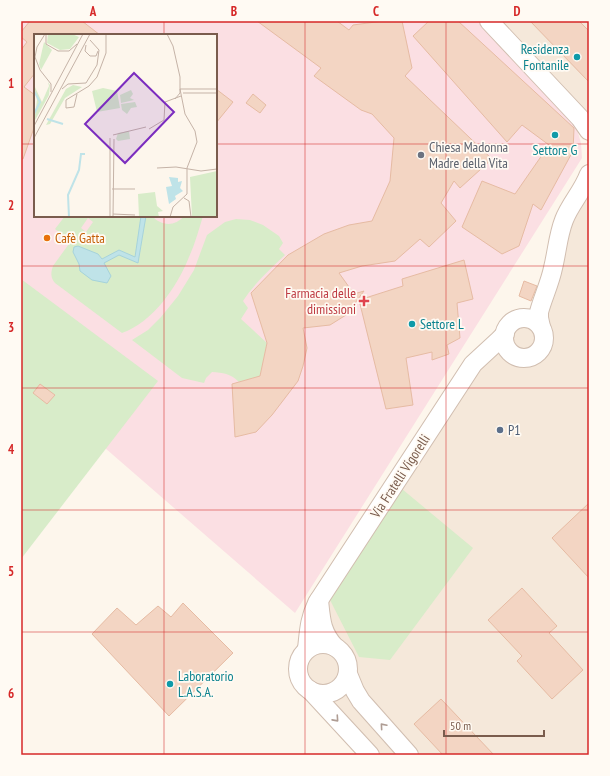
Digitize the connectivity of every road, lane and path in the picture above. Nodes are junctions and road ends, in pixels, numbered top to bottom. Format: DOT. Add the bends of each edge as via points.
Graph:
graph roads {
  1 [pos="489,21"];
  2 [pos="589,131"];
  3 [pos="589,174"];
  4 [pos="541,305"];
  5 [pos="525,319"];
  6 [pos="541,327"];
  7 [pos="505,334"];
  8 [pos="511,353"];
  9 [pos="482,354"];
  10 [pos="319,599"];
  11 [pos="335,646"];
  12 [pos="307,649"];
  13 [pos="348,674"];
  14 [pos="310,690"];
  15 [pos="370,755"];
  16 [pos="410,755"];
  1 -- 2 [label="street" via="580,118"];
  3 -- 4 [label="street" via="563,222 553,270"];
  4 -- 5 [label="street"];
  4 -- 6 [label="street"];
  5 -- 6 [label="street" via="534,321"];
  5 -- 7 [label="street" via="514,322"];
  6 -- 8 [label="street" via="544,341 536,355 525,358"];
  7 -- 8 [label="street" via="505,342"];
  7 -- 9 [label="street, Via Fratelli Vigorelli"];
  8 -- 9 [label="street" via="501,350"];
  9 -- 10 [label="street, Via Fratelli Vigorelli"];
  10 -- 11 [label="street" via="326,636"];
  10 -- 12 [label="street, Via Fratelli Vigorelli" via="309,626"];
  11 -- 12 [label="street" via="321,644"];
  11 -- 13 [label="street" via="347,661"];
  12 -- 14 [label="street" via="300,658 298,672 303,684"];
  13 -- 14 [label="street" via="336,691 323,694"];
  16 -- 13 [label="street, one-way" via="361,700"];
  14 -- 15 [label="street, one-way"];
}
